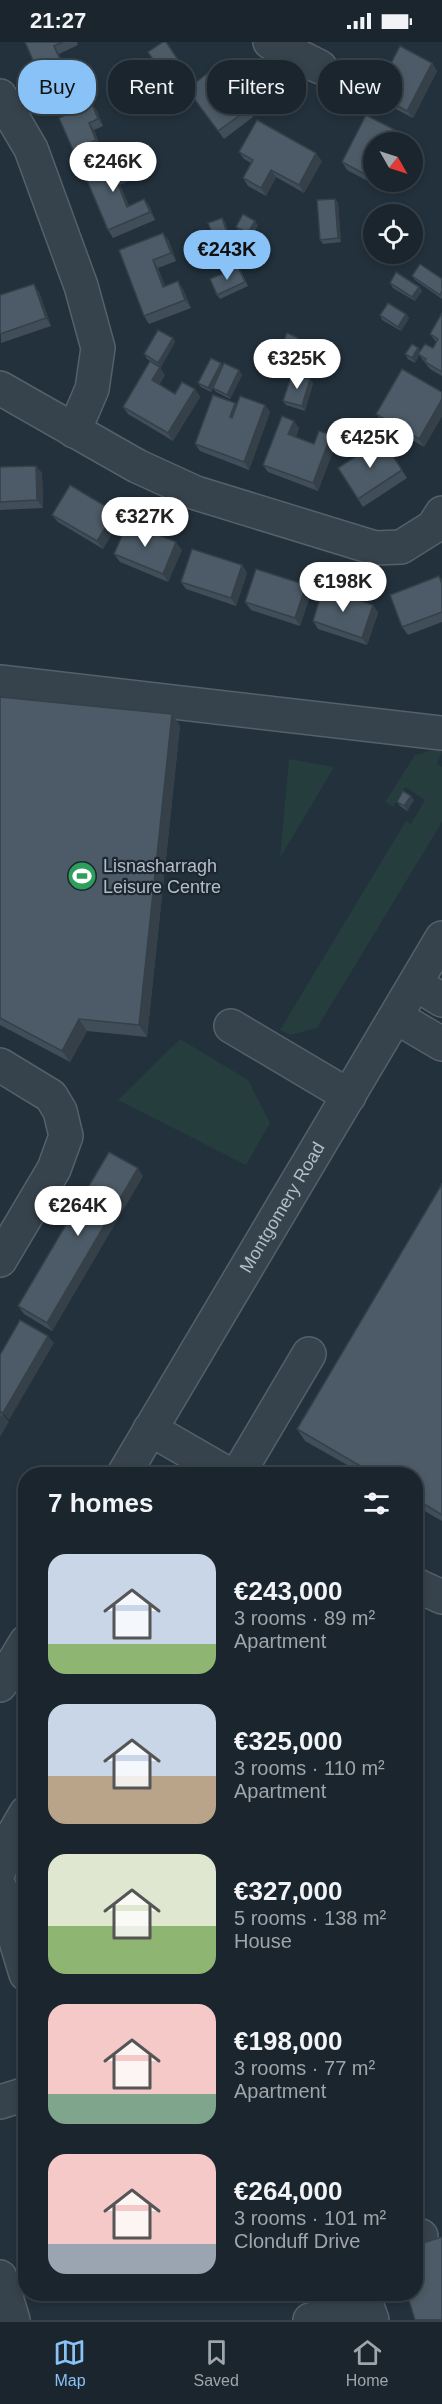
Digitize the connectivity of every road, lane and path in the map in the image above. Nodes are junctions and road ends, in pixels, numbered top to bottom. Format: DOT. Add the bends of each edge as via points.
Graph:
graph roads {
  1 [pos="270,42"];
  2 [pos="318,66"];
  3 [pos="0,96"];
  4 [pos="0,388"];
  5 [pos="74,431"];
  6 [pos="442,513"];
  7 [pos="0,682"];
  8 [pos="442,733"];
  9 [pos="442,938"];
  10 [pos="429,992"];
  11 [pos="396,1017"];
  12 [pos="231,1026"];
  13 [pos="442,1044"];
  14 [pos="0,1065"];
  15 [pos="349,1096"];
  16 [pos="0,1260"];
  17 [pos="309,1354"];
  18 [pos="150,1429"];
  19 [pos="128,1467"];
  20 [pos="216,1467"];
  21 [pos="242,1467"];
  22 [pos="423,1588"];
  23 [pos="442,1597"];
  24 [pos="18,1655"];
  25 [pos="0,1685"];
  26 [pos="18,1827"];
  27 [pos="0,1869"];
  28 [pos="0,1888"];
  29 [pos="18,1948"];
  30 [pos="18,2096"];
  31 [pos="0,2102"];
  32 [pos="0,2277"];
  33 [pos="367,2305"];
  34 [pos="13,2320"];
  35 [pos="310,2320"];
  1 -- 2 [label="street"];
  3 -- 5 [label="street" via="31,149 81,286 98,348 92,388"];
  4 -- 5 [label="street"];
  5 -- 6 [label="street" via="196,493 375,548 400,547 433,526"];
  7 -- 8 [label="street"];
  9 -- 10 [label="street, Montgomery Road"];
  10 -- 11 [label="street, Montgomery Road"];
  11 -- 13 [label="street"];
  11 -- 15 [label="street, Montgomery Road"];
  12 -- 15 [label="street"];
  14 -- 16 [label="street" via="51,1096 60,1111 66,1136 54,1169"];
  15 -- 18 [label="street, Montgomery Road"];
  17 -- 21 [label="street"];
  18 -- 19 [label="street, Montgomery Road"];
  18 -- 20 [label="street"];
  22 -- 23 [label="street"];
  24 -- 25 [label="street"];
  26 -- 27 [label="street" via="3,1853"];
  28 -- 29 [label="street"];
  30 -- 31 [label="street"];
  32 -- 34 [label="street"];
  33 -- 35 [label="street"];
}
